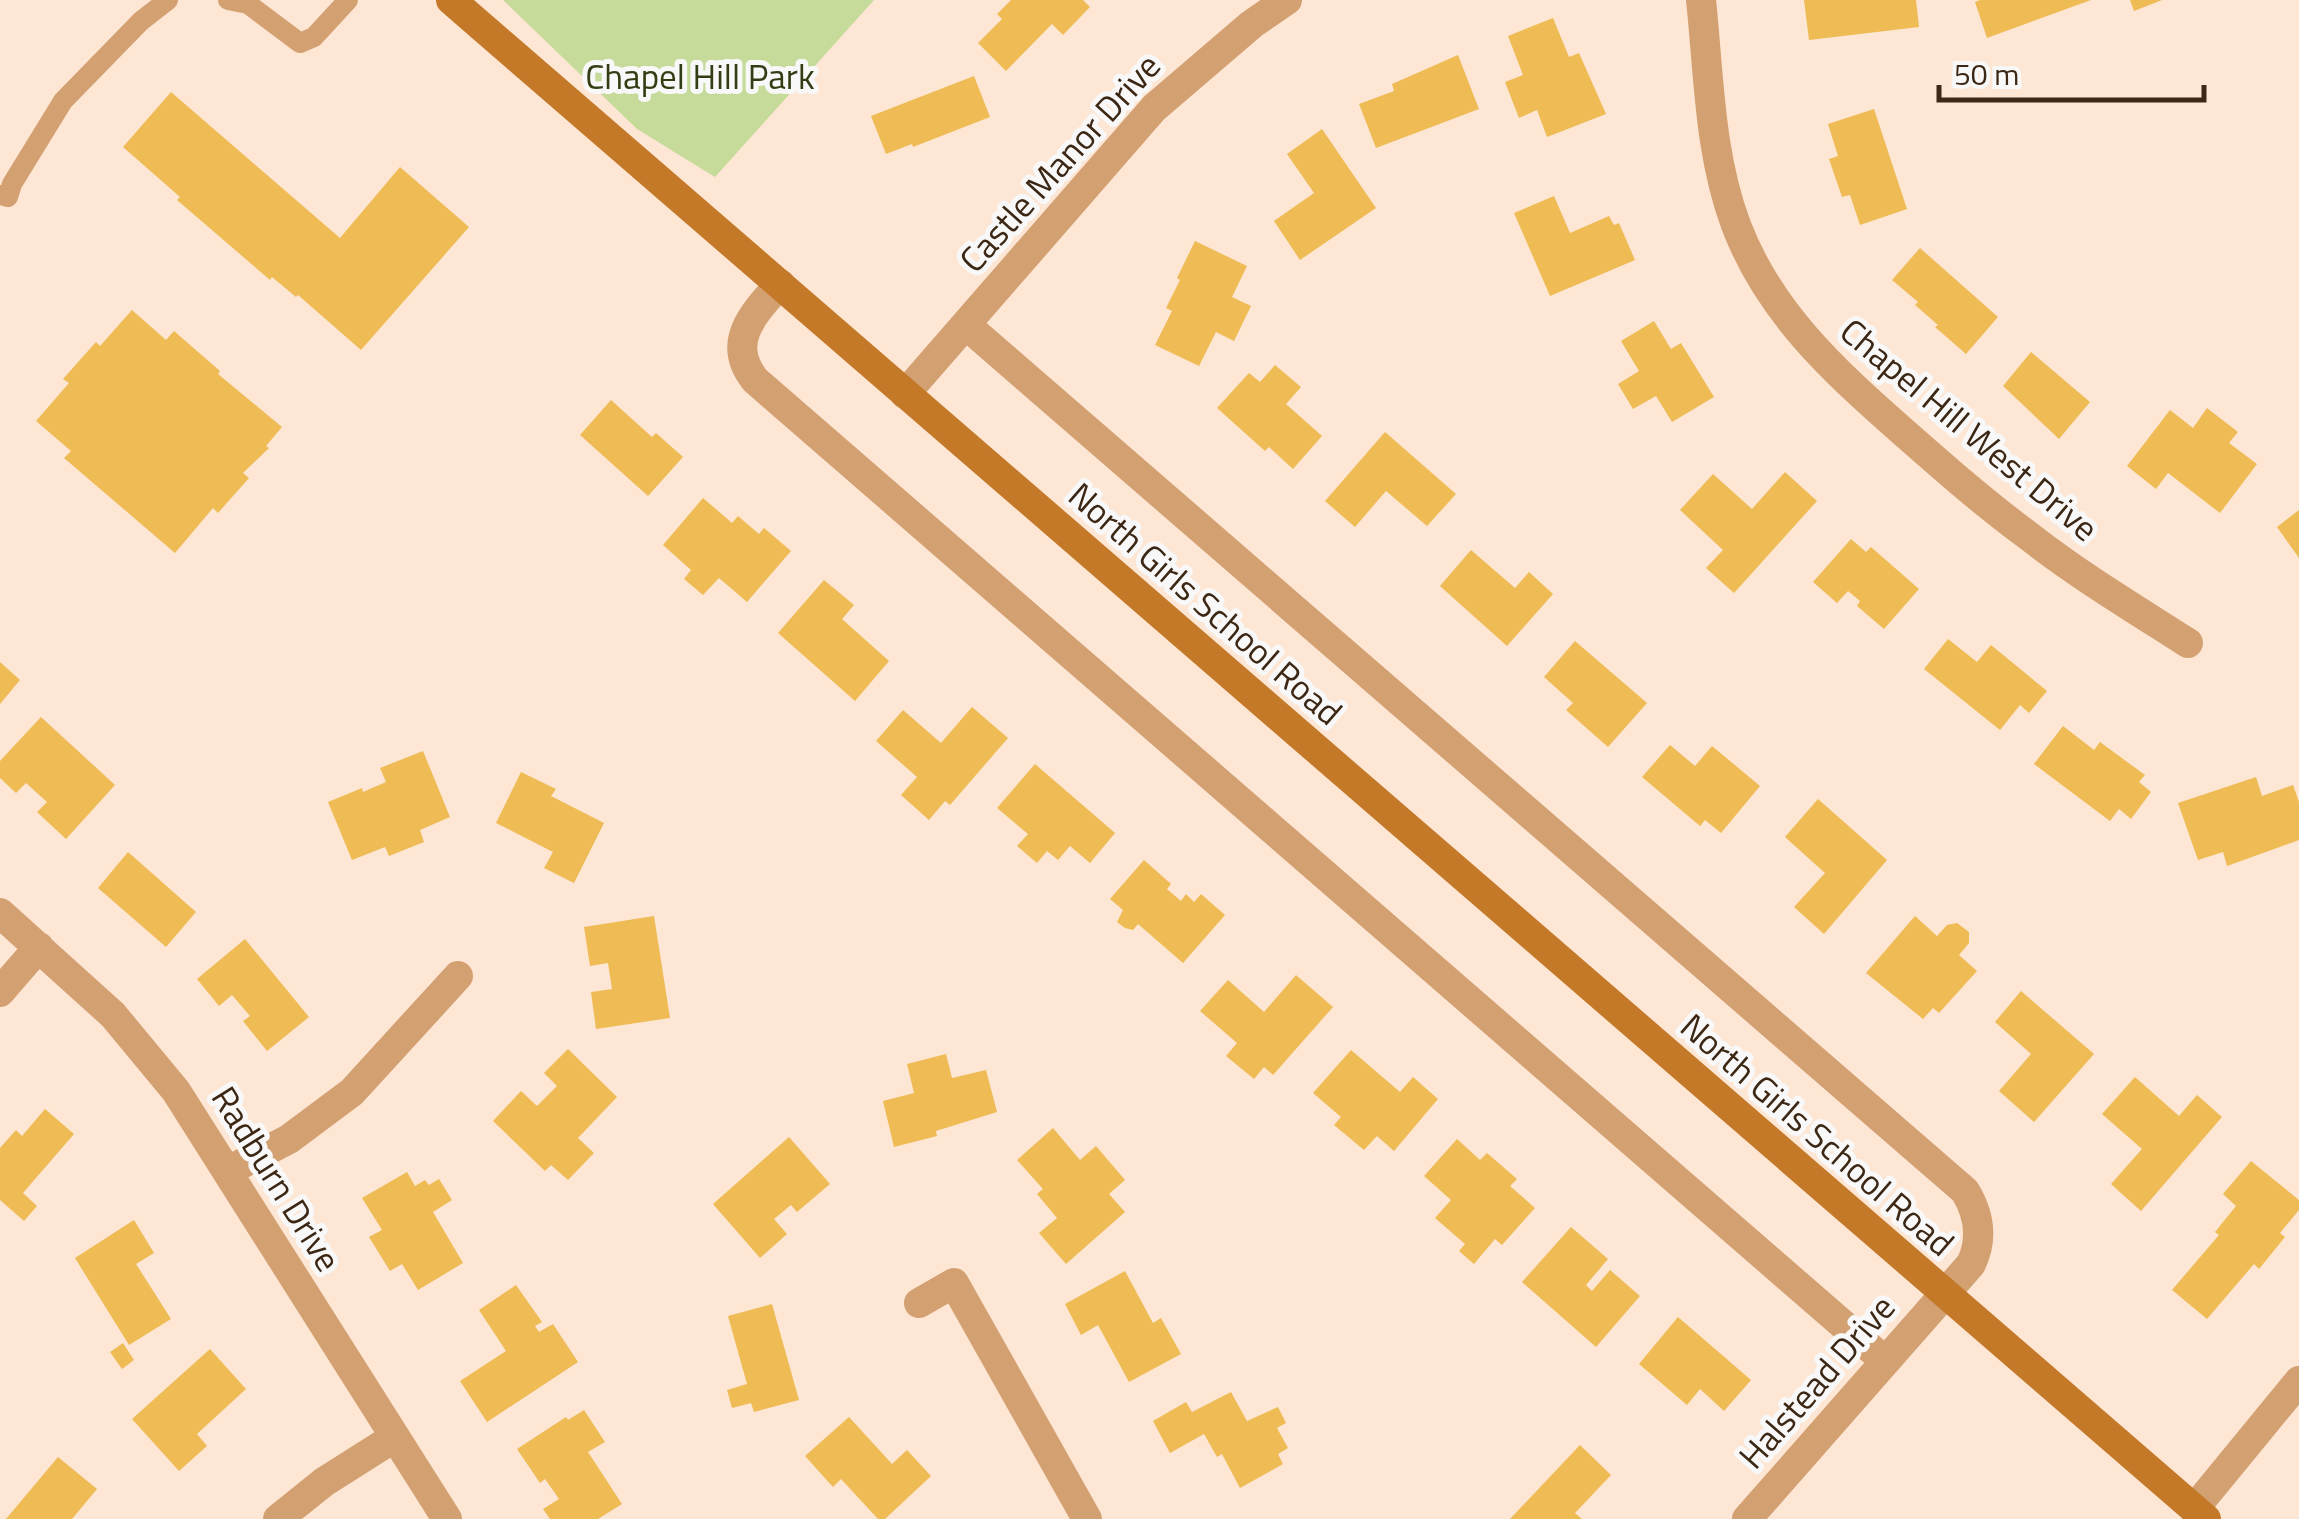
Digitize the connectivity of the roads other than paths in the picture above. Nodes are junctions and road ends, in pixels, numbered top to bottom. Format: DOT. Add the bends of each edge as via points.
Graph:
graph roads {
  1 [pos="168,0"];
  2 [pos="228,0"];
  3 [pos="348,0"];
  4 [pos="451,0"];
  5 [pos="1287,0"];
  6 [pos="1702,0"];
  7 [pos="0,195"];
  8 [pos="780,284"];
  9 [pos="966,325"];
  10 [pos="905,394"];
  11 [pos="2188,643"];
  12 [pos="0,913"];
  13 [pos="39,947"];
  14 [pos="458,976"];
  15 [pos="0,992"];
  16 [pos="228,1172"];
  17 [pos="1944,1295"];
  18 [pos="919,1303"];
  19 [pos="1885,1361"];
  20 [pos="2299,1381"];
  21 [pos="395,1437"];
  22 [pos="2200,1514"];
  23 [pos="278,1519"];
  24 [pos="447,1519"];
  25 [pos="1087,1519"];
  26 [pos="1747,1519"];
  1 -- 7 [label="lane" via="64,101 8,197"];
  2 -- 3 [label="lane" via="248,4 300,44"];
  4 -- 8 [label="main road, North Girls School Road"];
  5 -- 9 [label="street, Castle Manor Drive" via="1154,108"];
  6 -- 11 [label="street, Chapel Hill West Drive" via="1709,101 1727,196 1749,255 1784,312 1836,372 1979,497"];
  8 -- 10 [label="main road, North Girls School Road"];
  8 -- 19 [label="street" via="748,319 741,340 755,380"];
  9 -- 10 [label="street, Castle Manor Drive"];
  9 -- 17 [label="street, North Girls School Road" via="1957,1184 1979,1226 1971,1264"];
  10 -- 17 [label="main road, North Girls School Road"];
  12 -- 13 [label="street, Radburn Drive"];
  13 -- 15 [label="street"];
  13 -- 16 [label="street, Radburn Drive" via="113,1015 156,1066"];
  14 -- 16 [label="street" via="352,1092 289,1139"];
  16 -- 21 [label="street, Radburn Drive"];
  17 -- 19 [label="street, Halstead Drive"];
  17 -- 22 [label="main road"];
  18 -- 25 [label="street" via="954,1283"];
  19 -- 26 [label="street, Halstead Drive"];
  20 -- 22 [label="street"];
  21 -- 23 [label="street"];
  21 -- 24 [label="street, Radburn Drive"];
}
